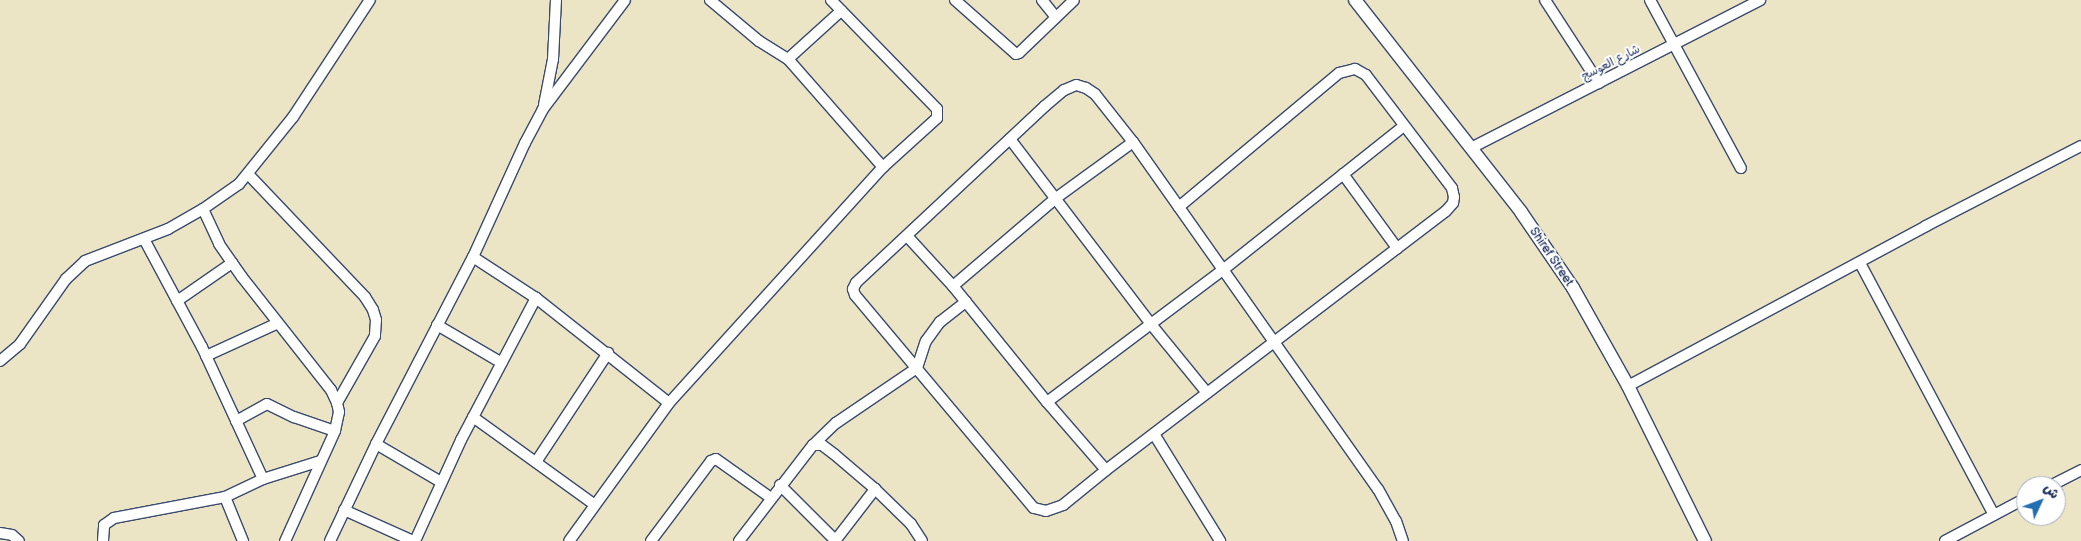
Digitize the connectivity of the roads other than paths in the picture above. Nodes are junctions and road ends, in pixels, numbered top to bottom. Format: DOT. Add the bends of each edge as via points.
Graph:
graph roads {
  1 [pos="370,0"];
  2 [pos="556,0"];
  3 [pos="625,0"];
  4 [pos="710,0"];
  5 [pos="831,0"];
  6 [pos="955,0"];
  7 [pos="1042,0"];
  8 [pos="1074,0"];
  9 [pos="1355,0"];
  10 [pos="1545,0"];
  11 [pos="1650,0"];
  12 [pos="1760,0"];
  13 [pos="841,11"];
  14 [pos="1056,16"];
  15 [pos="1675,44"];
  16 [pos="788,59"];
  17 [pos="1599,83"];
  18 [pos="543,109"];
  19 [pos="1404,126"];
  20 [pos="1010,139"];
  21 [pos="1133,142"];
  22 [pos="2081,146"];
  23 [pos="1472,148"];
  24 [pos="884,168"];
  25 [pos="1740,168"];
  26 [pos="248,174"];
  27 [pos="1343,174"];
  28 [pos="1056,198"];
  29 [pos="1179,206"];
  30 [pos="203,209"];
  31 [pos="907,236"];
  32 [pos="144,239"];
  33 [pos="1397,248"];
  34 [pos="472,257"];
  35 [pos="232,262"];
  36 [pos="1860,263"];
  37 [pos="1224,269"];
  38 [pos="953,286"];
  39 [pos="536,298"];
  40 [pos="177,301"];
  41 [pos="966,302"];
  42 [pos="278,323"];
  43 [pos="1150,323"];
  44 [pos="437,325"];
  45 [pos="1274,342"];
  46 [pos="608,353"];
  47 [pos="206,356"];
  48 [pos="0,360"];
  49 [pos="502,363"];
  50 [pos="917,368"];
  51 [pos="1628,386"];
  52 [pos="1207,393"];
  53 [pos="337,402"];
  54 [pos="1047,402"];
  55 [pos="669,403"];
  56 [pos="473,417"];
  57 [pos="236,421"];
  58 [pos="335,431"];
  59 [pos="1154,434"];
  60 [pos="376,444"];
  61 [pos="813,445"];
  62 [pos="320,461"];
  63 [pos="536,462"];
  64 [pos="1106,470"];
  65 [pos="2081,470"];
  66 [pos="2066,478"];
  67 [pos="263,479"];
  68 [pos="441,482"];
  69 [pos="780,485"];
  70 [pos="875,489"];
  71 [pos="225,497"];
  72 [pos="771,498"];
  73 [pos="2016,503"];
  74 [pos="595,505"];
  75 [pos="344,510"];
  76 [pos="1994,515"];
  77 [pos="0,533"];
  78 [pos="19,541"];
  79 [pos="103,541"];
  80 [pos="243,541"];
  81 [pos="285,541"];
  82 [pos="330,541"];
  83 [pos="414,541"];
  84 [pos="569,541"];
  85 [pos="651,541"];
  86 [pos="739,541"];
  87 [pos="836,541"];
  88 [pos="922,541"];
  89 [pos="1220,541"];
  90 [pos="1403,541"];
  91 [pos="1705,541"];
  92 [pos="1946,541"];
  1 -- 26 [label="street" via="292,117"];
  2 -- 18 [label="street" via="553,59"];
  3 -- 18 [label="street"];
  4 -- 16 [label="street" via="759,41"];
  5 -- 13 [label="street"];
  6 -- 14 [label="street" via="1016,54"];
  7 -- 14 [label="street"];
  8 -- 14 [label="street"];
  9 -- 23 [label="main road, Shiref Street"];
  10 -- 17 [label="street"];
  11 -- 15 [label="street"];
  12 -- 15 [label="street, شارع العوسج"];
  13 -- 16 [label="street"];
  13 -- 24 [label="street" via="937,109 937,118"];
  15 -- 17 [label="street, شارع العوسج"];
  15 -- 25 [label="street"];
  16 -- 24 [label="street"];
  17 -- 23 [label="street, شارع العوسج"];
  18 -- 34 [label="street"];
  19 -- 27 [label="street"];
  19 -- 29 [label="street" via="1366,74 1355,69 1346,70"];
  19 -- 33 [label="street" via="1452,188 1454,197 1446,211"];
  20 -- 21 [label="street" via="1064,90 1076,85 1096,94"];
  20 -- 28 [label="street"];
  20 -- 31 [label="street"];
  21 -- 28 [label="street"];
  21 -- 29 [label="street"];
  22 -- 36 [label="street"];
  23 -- 51 [label="main road, Shiref Street" via="1573,288"];
  24 -- 55 [label="street"];
  26 -- 30 [label="street"];
  26 -- 53 [label="street" via="365,297 373,310 375,336"];
  27 -- 33 [label="street"];
  27 -- 37 [label="street"];
  28 -- 38 [label="street"];
  28 -- 43 [label="street"];
  29 -- 37 [label="street"];
  30 -- 32 [label="street"];
  30 -- 35 [label="street" via="219,244"];
  31 -- 38 [label="street"];
  31 -- 50 [label="street" via="853,289"];
  32 -- 40 [label="street"];
  32 -- 48 [label="street" via="86,261 74,270 20,344"];
  33 -- 45 [label="street"];
  34 -- 39 [label="street"];
  34 -- 44 [label="street"];
  35 -- 40 [label="street"];
  35 -- 42 [label="street"];
  36 -- 51 [label="street"];
  36 -- 76 [label="street"];
  37 -- 43 [label="street"];
  37 -- 45 [label="street"];
  38 -- 41 [label="street"];
  39 -- 46 [label="street"];
  39 -- 49 [label="street"];
  40 -- 47 [label="street"];
  41 -- 50 [label="street" via="940,322 926,341"];
  41 -- 54 [label="street"];
  42 -- 47 [label="street"];
  42 -- 53 [label="street"];
  43 -- 52 [label="street"];
  43 -- 54 [label="street"];
  44 -- 49 [label="street"];
  44 -- 60 [label="street"];
  45 -- 52 [label="street"];
  45 -- 90 [label="street" via="1378,490 1396,521"];
  46 -- 55 [label="street"];
  46 -- 63 [label="street"];
  47 -- 57 [label="street"];
  49 -- 56 [label="street"];
  50 -- 61 [label="street" via="836,423"];
  50 -- 64 [label="street" via="1034,508 1046,511 1064,505"];
  51 -- 91 [label="main road, Shiref Street"];
  52 -- 59 [label="street"];
  53 -- 58 [label="street" via="339,412"];
  54 -- 64 [label="street"];
  55 -- 74 [label="street"];
  56 -- 63 [label="street"];
  56 -- 68 [label="street"];
  57 -- 58 [label="street" via="267,404"];
  57 -- 67 [label="street"];
  58 -- 62 [label="street"];
  59 -- 64 [label="street"];
  59 -- 89 [label="street"];
  60 -- 68 [label="street"];
  60 -- 75 [label="street"];
  61 -- 69 [label="street"];
  61 -- 70 [label="street" via="822,445"];
  62 -- 67 [label="street"];
  62 -- 81 [label="street"];
  63 -- 74 [label="street"];
  65 -- 66 [label="street"];
  67 -- 71 [label="street"];
  68 -- 83 [label="street"];
  69 -- 72 [label="street"];
  69 -- 87 [label="street"];
  70 -- 87 [label="street"];
  70 -- 88 [label="street" via="911,524"];
  71 -- 79 [label="street" via="114,518 104,525"];
  71 -- 80 [label="street"];
  72 -- 85 [label="street" via="716,459 711,461"];
  72 -- 86 [label="street"];
  73 -- 76 [label="street"];
  74 -- 84 [label="street"];
  75 -- 82 [label="street"];
  75 -- 83 [label="street"];
  76 -- 92 [label="street"];
  77 -- 78 [label="street"];
}
